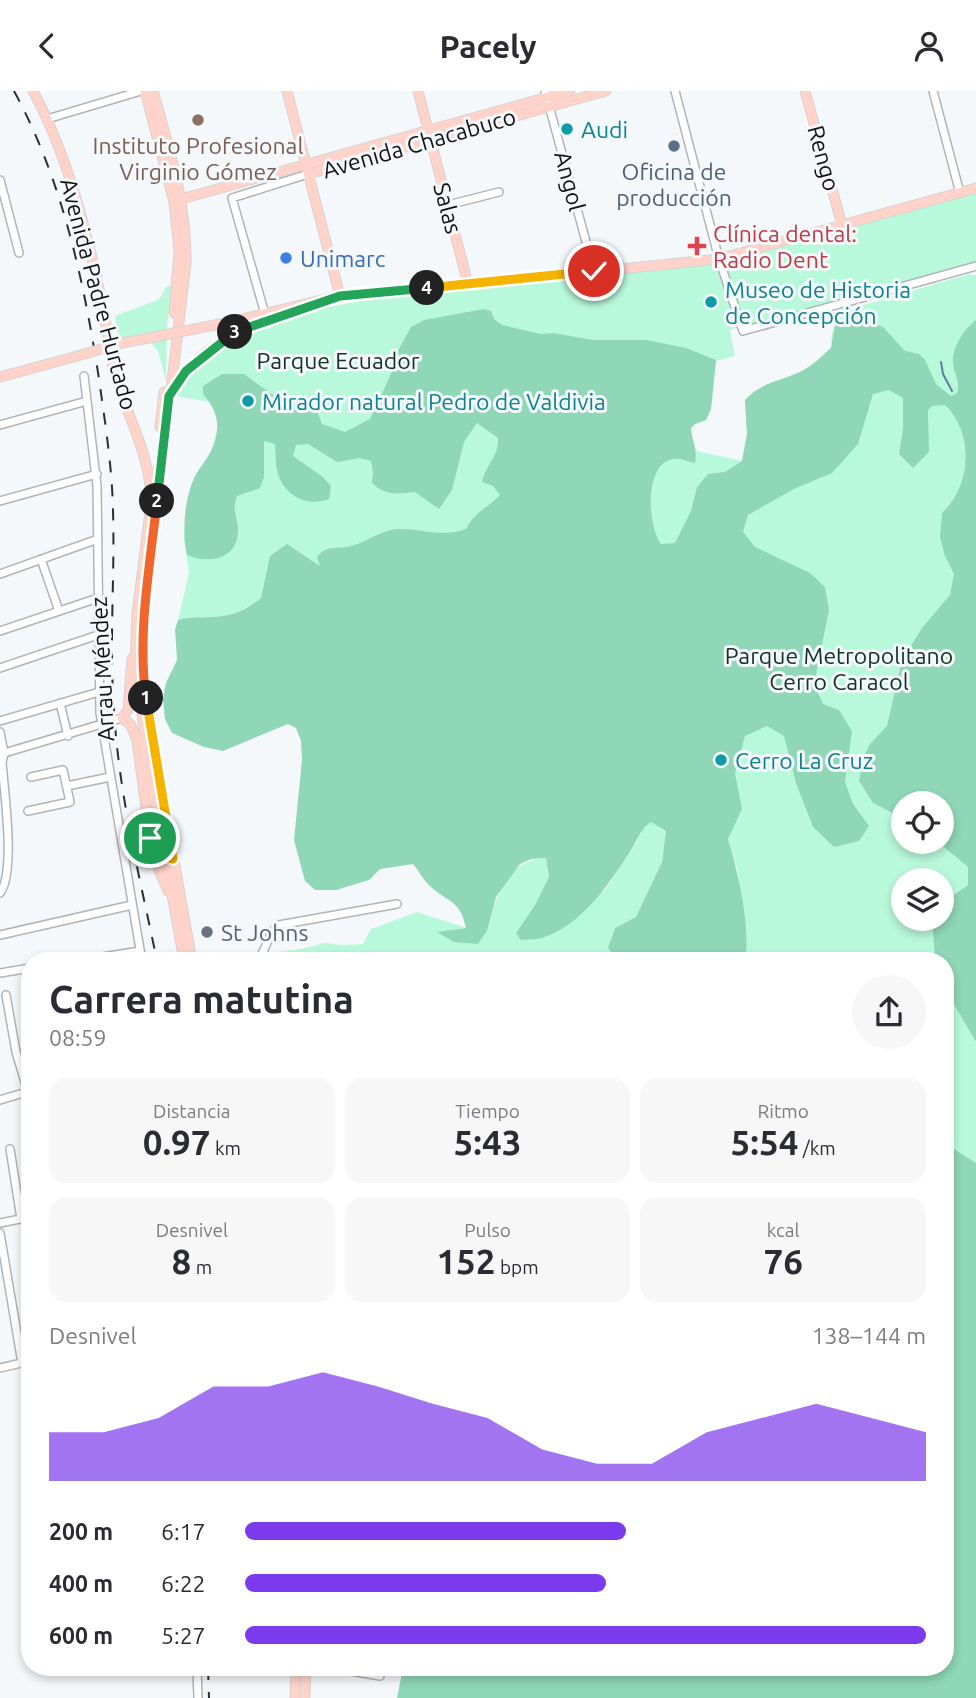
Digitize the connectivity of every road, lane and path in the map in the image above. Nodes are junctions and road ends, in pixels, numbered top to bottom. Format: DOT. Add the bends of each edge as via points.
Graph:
graph roads {
  1 [pos="33,91"];
  2 [pos="143,91"];
  3 [pos="153,91"];
  4 [pos="287,91"];
  5 [pos="418,91"];
  6 [pos="570,91"];
  7 [pos="606,91"];
  8 [pos="675,91"];
  9 [pos="805,91"];
  10 [pos="933,91"];
  11 [pos="547,98"];
  12 [pos="47,119"];
  13 [pos="429,135"];
  14 [pos="306,169"];
  15 [pos="0,180"];
  16 [pos="976,188"];
  17 [pos="499,192"];
  18 [pos="960,193"];
  19 [pos="178,200"];
  20 [pos="448,205"];
  21 [pos="842,225"];
  22 [pos="19,253"];
  23 [pos="719,259"];
  24 [pos="976,266"];
  25 [pos="594,271"];
  26 [pos="468,284"];
  27 [pos="340,296"];
  28 [pos="265,314"];
  29 [pos="84,376"];
  30 [pos="0,377"];
  31 [pos="166,398"];
  32 [pos="87,401"];
  33 [pos="0,425"];
  34 [pos="97,474"];
  35 [pos="0,501"];
  36 [pos="150,501"];
  37 [pos="98,539"];
  38 [pos="41,559"];
  39 [pos="0,574"];
  40 [pos="98,598"];
  41 [pos="59,611"];
  42 [pos="0,631"];
  43 [pos="98,635"];
  44 [pos="135,647"];
  45 [pos="0,668"];
  46 [pos="99,692"];
  47 [pos="60,703"];
  48 [pos="122,718"];
  49 [pos="0,720"];
  50 [pos="102,725"];
  51 [pos="0,732"];
  52 [pos="68,736"];
  53 [pos="2,754"];
  54 [pos="32,777"];
  55 [pos="110,777"];
  56 [pos="151,778"];
  57 [pos="67,786"];
  58 [pos="28,811"];
  59 [pos="148,824"];
  60 [pos="0,849"];
  61 [pos="9,850"];
  62 [pos="153,851"];
  63 [pos="169,858"];
  64 [pos="0,893"];
  65 [pos="173,900"];
  66 [pos="397,904"];
  67 [pos="132,905"];
  68 [pos="0,935"];
  69 [pos="140,950"];
  70 [pos="129,952"];
  71 [pos="182,952"];
  72 [pos="190,952"];
  73 [pos="264,952"];
  74 [pos="21,970"];
  75 [pos="0,973"];
  76 [pos="6,995"];
  77 [pos="21,1064"];
  78 [pos="21,1093"];
  79 [pos="0,1100"];
  80 [pos="10,1149"];
  81 [pos="21,1200"];
  82 [pos="21,1219"];
  83 [pos="0,1223"];
  84 [pos="0,1233"];
  85 [pos="21,1337"];
  86 [pos="21,1363"];
  87 [pos="0,1368"];
  88 [pos="197,1676"];
  89 [pos="296,1676"];
  90 [pos="306,1676"];
  91 [pos="375,1676"];
  92 [pos="380,1677"];
  93 [pos="198,1698"];
  94 [pos="295,1698"];
  95 [pos="305,1698"];
  1 -- 12 [label="main road, Avenida Padre Hurtado"];
  2 -- 12 [label="street"];
  2 -- 19 [label="main road"];
  3 -- 19 [label="main road"];
  4 -- 14 [label="main road"];
  5 -- 13 [label="main road, Salas"];
  6 -- 11 [label="main road, Avenida Chacabuco"];
  7 -- 11 [label="main road, Avenida Chacabuco"];
  8 -- 23 [label="street"];
  9 -- 21 [label="main road, Rengo"];
  10 -- 18 [label="street"];
  11 -- 13 [label="main road, Avenida Chacabuco"];
  11 -- 25 [label="street, Angol"];
  12 -- 36 [label="main road, Avenida Padre Hurtado" via="93,263 115,373 144,456"];
  13 -- 14 [label="main road, Avenida Chacabuco"];
  13 -- 20 [label="main road, Salas"];
  14 -- 19 [label="main road, Avenida Chacabuco"];
  14 -- 27 [label="main road"];
  14 -- 28 [label="street, Avenida Chacabuco" via="232,198"];
  15 -- 22 [label="street"];
  16 -- 18 [label="main road"];
  17 -- 20 [label="street"];
  18 -- 21 [label="main road"];
  19 -- 31 [label="main road" via="187,235 186,263"];
  20 -- 26 [label="main road, Salas"];
  21 -- 23 [label="main road"];
  23 -- 24 [label="street" via="743,331"];
  23 -- 25 [label="main road"];
  25 -- 26 [label="main road"];
  26 -- 27 [label="main road"];
  27 -- 28 [label="main road"];
  27 -- 31 [label="main road" via="229,336 186,371"];
  28 -- 30 [label="main road, bridge" via="122,344"];
  29 -- 32 [label="street, Arrau Méndez"];
  31 -- 36 [label="main road"];
  31 -- 63 [label="main road" via="142,658"];
  32 -- 33 [label="street"];
  32 -- 34 [label="street, Arrau Méndez"];
  34 -- 35 [label="street"];
  34 -- 37 [label="street, Arrau Méndez"];
  36 -- 44 [label="main road"];
  37 -- 38 [label="street"];
  37 -- 40 [label="street, Arrau Méndez"];
  38 -- 39 [label="street"];
  38 -- 41 [label="street"];
  40 -- 41 [label="street"];
  40 -- 43 [label="street, Arrau Méndez"];
  41 -- 42 [label="street"];
  43 -- 45 [label="street"];
  43 -- 46 [label="street, Arrau Méndez"];
  44 -- 48 [label="main road" via="128,710"];
  44 -- 56 [label="main road"];
  46 -- 47 [label="street"];
  46 -- 50 [label="street, Arrau Méndez"];
  47 -- 49 [label="street"];
  47 -- 52 [label="street"];
  48 -- 50 [label="street"];
  48 -- 59 [label="main road" via="131,725 139,747"];
  50 -- 52 [label="street"];
  50 -- 55 [label="street, Arrau Méndez"];
  51 -- 53 [label="street"];
  52 -- 53 [label="street"];
  53 -- 61 [label="street"];
  54 -- 57 [label="street" via="63,770"];
  55 -- 57 [label="street"];
  55 -- 67 [label="street, Arrau Méndez"];
  56 -- 59 [label="main road"];
  56 -- 63 [label="main road"];
  57 -- 58 [label="street" via="70,802"];
  59 -- 62 [label="main road"];
  60 -- 61 [label="street"];
  61 -- 64 [label="street"];
  62 -- 63 [label="main road"];
  62 -- 65 [label="main road"];
  63 -- 65 [label="main road"];
  63 -- 72 [label="main road"];
  65 -- 71 [label="main road"];
  66 -- 73 [label="street" via="279,925 270,932"];
  67 -- 68 [label="street"];
  67 -- 69 [label="street, Arrau Méndez"];
  69 -- 70 [label="street"];
  74 -- 75 [label="street"];
  76 -- 77 [label="street"];
  78 -- 79 [label="street"];
  80 -- 81 [label="street"];
  82 -- 83 [label="street"];
  84 -- 85 [label="street"];
  86 -- 87 [label="street"];
  88 -- 93 [label="street"];
  89 -- 94 [label="main road"];
  90 -- 95 [label="main road"];
  91 -- 92 [label="street"];
}
